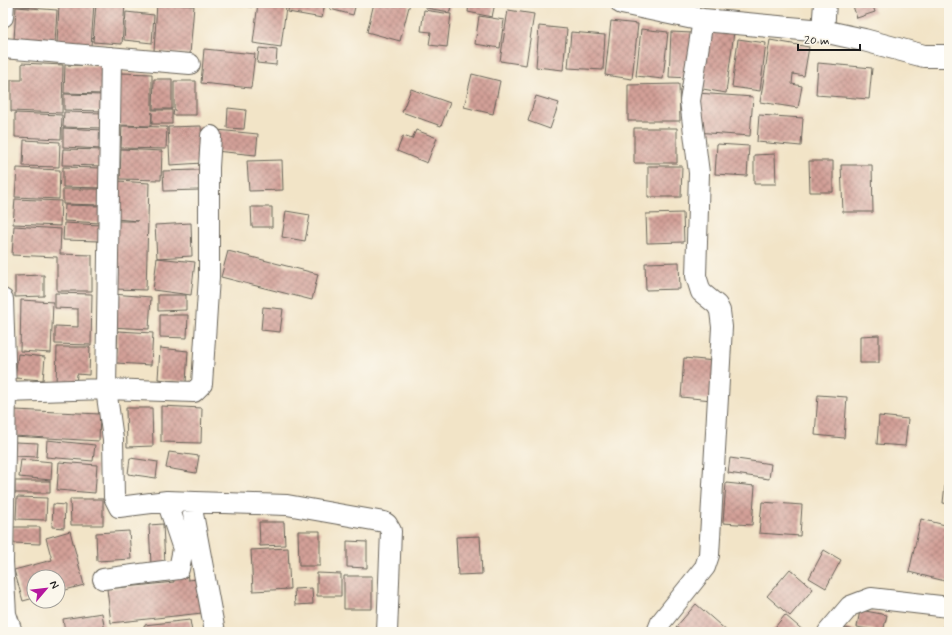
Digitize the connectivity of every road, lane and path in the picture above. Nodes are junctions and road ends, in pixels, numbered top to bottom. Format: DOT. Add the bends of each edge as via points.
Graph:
graph roads {
  1 [pos="4,3"];
  2 [pos="622,3"];
  3 [pos="825,3"];
  4 [pos="3,17"];
  5 [pos="703,20"];
  6 [pos="823,31"];
  7 [pos="3,48"];
  8 [pos="949,56"];
  9 [pos="111,57"];
  10 [pos="190,64"];
  11 [pos="211,136"];
  12 [pos="3,299"];
  13 [pos="106,390"];
  14 [pos="6,392"];
  15 [pos="167,502"];
  16 [pos="191,503"];
  17 [pos="103,579"];
  18 [pos="949,607"];
  19 [pos="12,632"];
  20 [pos="215,632"];
  21 [pos="387,632"];
  22 [pos="657,632"];
  23 [pos="828,632"];
  1 -- 4 [label="street"];
  2 -- 5 [label="street"];
  3 -- 6 [label="street"];
  5 -- 6 [label="street"];
  5 -- 22 [label="street" via="690,101 699,173 696,276 701,292 717,305 722,327 709,555 705,567 661,622"];
  6 -- 8 [label="street" via="924,56"];
  7 -- 9 [label="street"];
  9 -- 10 [label="street"];
  9 -- 13 [label="street"];
  11 -- 13 [label="street" via="209,277 202,384 194,392"];
  12 -- 14 [label="street"];
  13 -- 14 [label="street"];
  13 -- 15 [label="street" via="116,503 119,507"];
  14 -- 19 [label="street" via="3,562 6,614"];
  15 -- 16 [label="street"];
  15 -- 17 [label="street" via="183,549 180,569"];
  16 -- 20 [label="street"];
  16 -- 21 [label="street" via="287,505 388,524 391,531"];
  18 -- 23 [label="street" via="871,598 850,606"];
}
